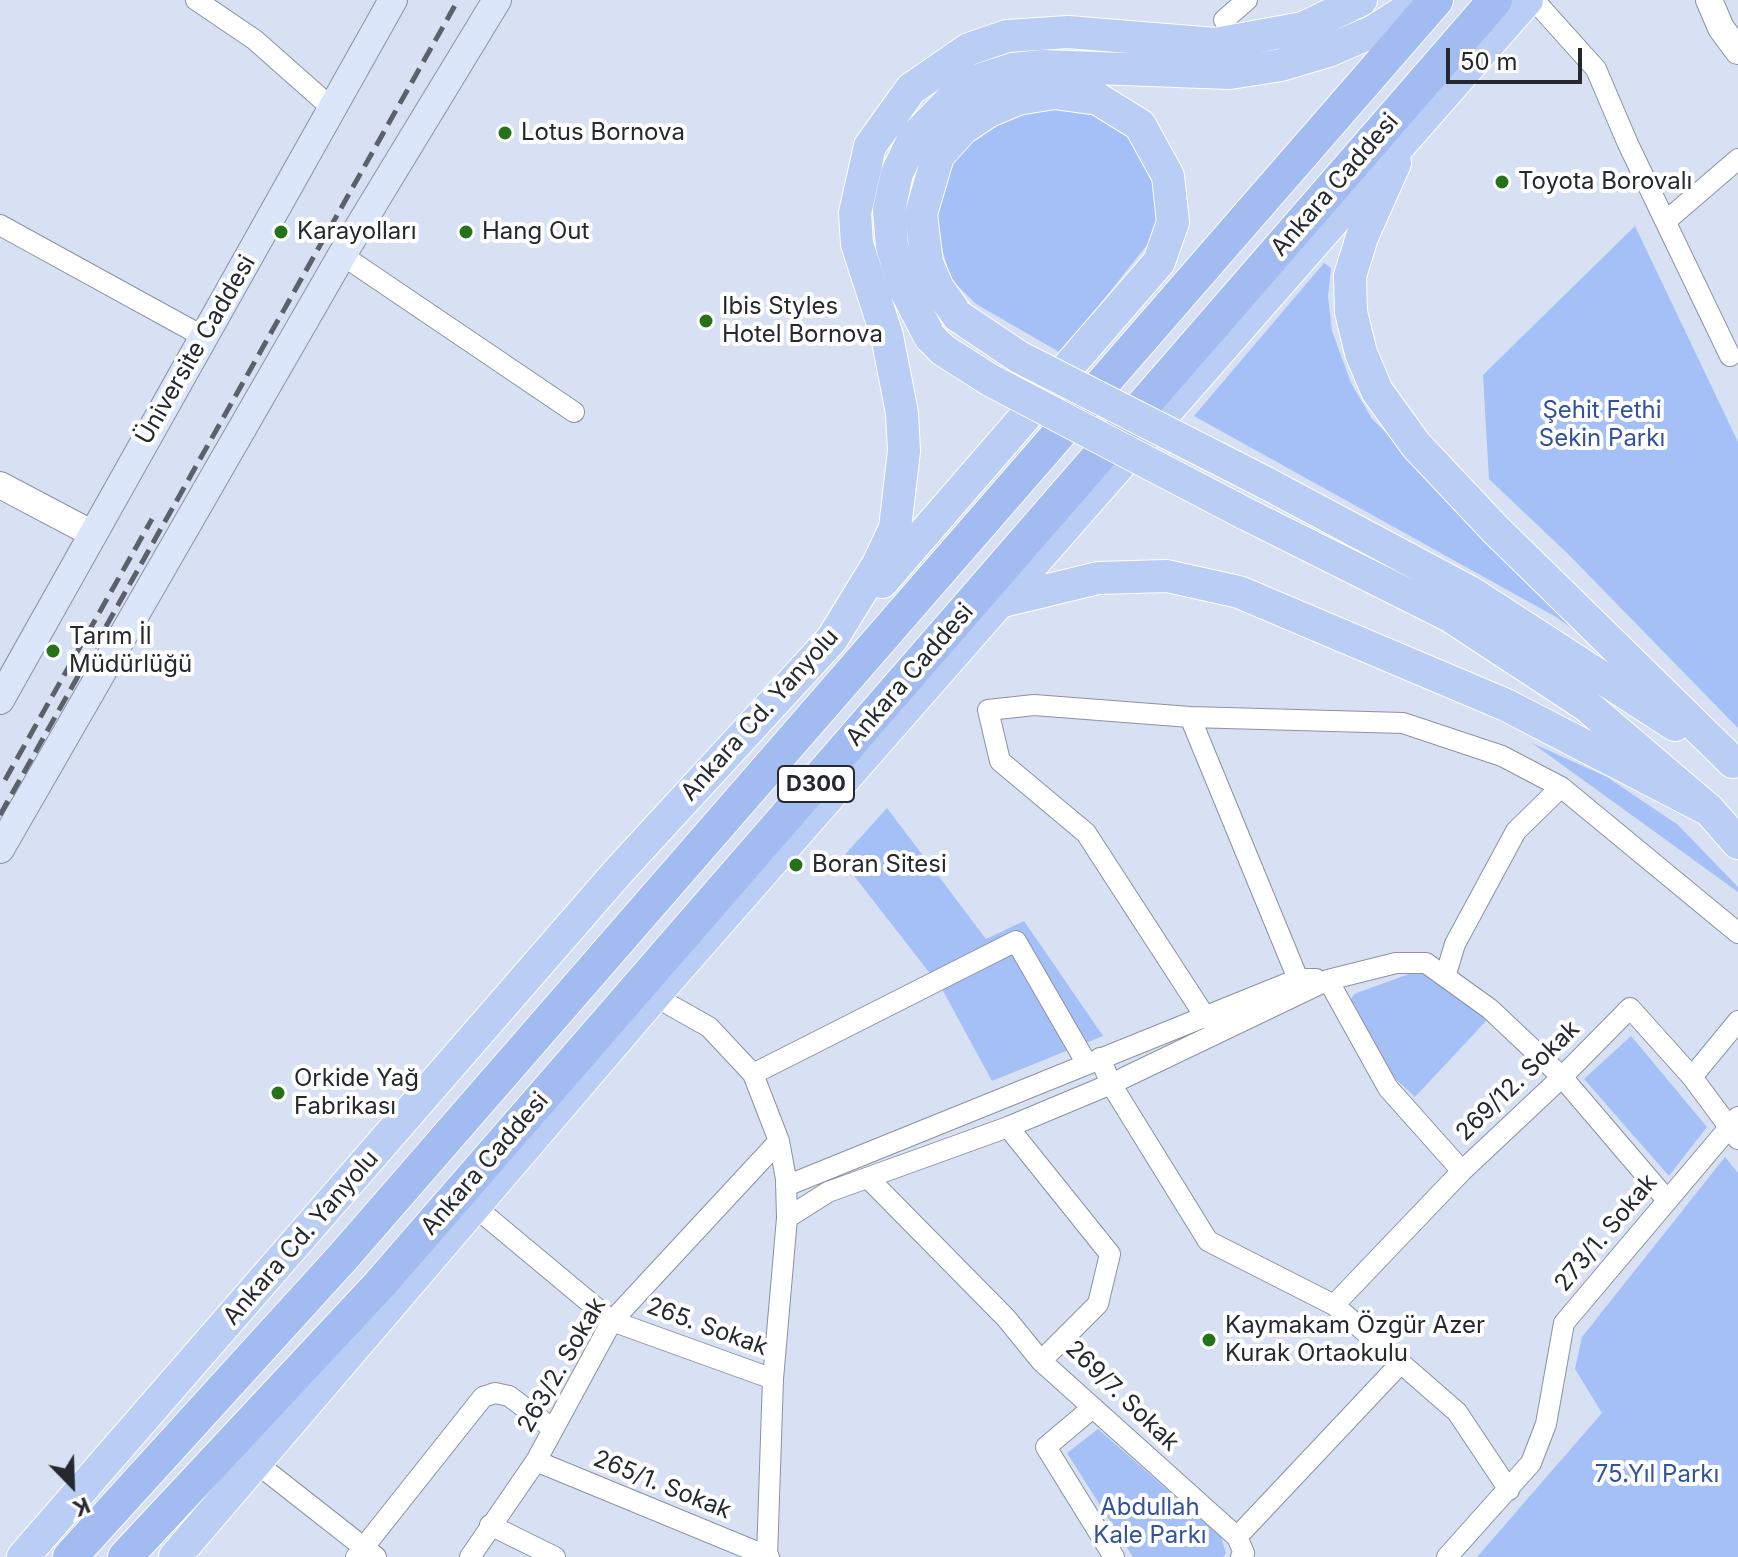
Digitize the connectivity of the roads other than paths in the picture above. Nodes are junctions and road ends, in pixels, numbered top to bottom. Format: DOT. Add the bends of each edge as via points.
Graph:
graph roads {
  1 [pos="196,0"];
  2 [pos="393,0"];
  3 [pos="497,0"];
  4 [pos="1247,0"];
  5 [pos="1361,0"];
  6 [pos="1422,0"];
  7 [pos="1436,0"];
  8 [pos="1495,0"];
  9 [pos="1527,0"];
  10 [pos="1534,0"];
  11 [pos="1709,0"];
  12 [pos="1224,20"];
  13 [pos="1738,51"];
  14 [pos="334,110"];
  15 [pos="1408,132"];
  16 [pos="1738,159"];
  17 [pos="1666,221"];
  18 [pos="0,225"];
  19 [pos="342,255"];
  20 [pos="204,337"];
  21 [pos="1735,360"];
  22 [pos="574,412"];
  23 [pos="0,485"];
  24 [pos="0,497"];
  25 [pos="88,538"];
  26 [pos="999,602"];
  27 [pos="832,639"];
  28 [pos="0,700"];
  29 [pos="1190,717"];
  30 [pos="1736,764"];
  31 [pos="1561,787"];
  32 [pos="1709,810"];
  33 [pos="1738,843"];
  34 [pos="0,849"];
  35 [pos="1738,933"];
  36 [pos="1446,974"];
  37 [pos="1298,979"];
  38 [pos="1328,980"];
  39 [pos="654,996"];
  40 [pos="1206,1018"];
  41 [pos="1738,1021"];
  42 [pos="1094,1061"];
  43 [pos="753,1074"];
  44 [pos="1562,1077"];
  45 [pos="1692,1077"];
  46 [pos="1111,1084"];
  47 [pos="1008,1127"];
  48 [pos="1735,1127"];
  49 [pos="779,1141"];
  50 [pos="1462,1171"];
  51 [pos="868,1178"];
  52 [pos="786,1186"];
  53 [pos="1667,1200"];
  54 [pos="474,1206"];
  55 [pos="787,1218"];
  56 [pos="1334,1305"];
  57 [pos="612,1321"];
  58 [pos="1041,1361"];
  59 [pos="1399,1365"];
  60 [pos="773,1379"];
  61 [pos="1091,1409"];
  62 [pos="553,1429"];
  63 [pos="536,1461"];
  64 [pos="255,1462"];
  65 [pos="1509,1490"];
  66 [pos="490,1525"];
  67 [pos="1242,1551"];
  68 [pos="365,1554"];
  69 [pos="768,1556"];
  70 [pos="23,1557"];
  71 [pos="70,1557"];
  72 [pos="125,1557"];
  73 [pos="175,1557"];
  74 [pos="470,1557"];
  75 [pos="555,1557"];
  76 [pos="1114,1557"];
  77 [pos="1447,1557"];
  1 -- 14 [label="street" via="255,40"];
  2 -- 14 [label="main road, Üniversite Caddesi"];
  3 -- 19 [label="main road"];
  4 -- 12 [label="street"];
  5 -- 27 [label="main road, Ankara Cd. Yanyolu" via="1303,28 1215,44 1068,32 1007,36 939,67 888,116 870,146 855,213 857,244 887,336 902,413 900,499 895,528 878,564"];
  6 -- 32 [label="main road, bridge" via="1374,31 1281,65 1230,73 1043,66 982,79 957,94 914,138 897,173 889,210 892,246 905,289 930,337 943,350 990,380 1450,616 1587,706"];
  7 -- 71 [label="highway, Ankara Caddesi / D300" via="343,1257"];
  8 -- 72 [label="highway, Ankara Caddesi / D300" via="380,1284"];
  9 -- 15 [label="main road"];
  10 -- 17 [label="street" via="1596,69"];
  11 -- 13 [label="street"];
  14 -- 20 [label="main road, Üniversite Caddesi"];
  15 -- 26 [label="main road"];
  15 -- 30 [label="main road" via="1350,276 1351,312 1377,391 1416,445 1495,529"];
  16 -- 17 [label="street"];
  17 -- 21 [label="street"];
  18 -- 20 [label="street"];
  19 -- 22 [label="street"];
  19 -- 34 [label="main road"];
  20 -- 25 [label="main road, Üniversite Caddesi"];
  23 -- 25 [label="street"];
  24 -- 25 [label="street"];
  25 -- 28 [label="main road, Üniversite Caddesi"];
  26 -- 32 [label="main road" via="1098,578 1167,576 1239,592 1506,705"];
  26 -- 39 [label="main road"];
  27 -- 30 [label="main road, bridge" via="1159,262 1173,222 1168,176 1140,125 1098,99 1054,93 1018,99 962,129 938,156 921,214 927,263 958,316 1019,357 1266,483 1470,592"];
  27 -- 70 [label="main road, Ankara Cd. Yanyolu" via="617,873"];
  29 -- 31 [label="street" via="1403,723 1502,756"];
  29 -- 37 [label="street"];
  29 -- 40 [label="street" via="1034,705 988,710 1000,761 1086,833"];
  31 -- 35 [label="street"];
  31 -- 36 [label="street" via="1516,831 1455,944"];
  32 -- 33 [label="main road"];
  36 -- 38 [label="street" via="1426,963 1396,963"];
  36 -- 44 [label="street"];
  37 -- 38 [label="street"];
  37 -- 40 [label="street"];
  38 -- 46 [label="street"];
  38 -- 50 [label="street" via="1388,1088"];
  39 -- 43 [label="street" via="709,1027"];
  39 -- 54 [label="main road"];
  40 -- 42 [label="street"];
  41 -- 45 [label="street"];
  42 -- 43 [label="street" via="1016,941"];
  42 -- 46 [label="street"];
  42 -- 52 [label="street"];
  43 -- 49 [label="street"];
  44 -- 45 [label="street, 269/12. Sokak" via="1630,1008"];
  44 -- 50 [label="street, 269/12. Sokak"];
  44 -- 53 [label="street"];
  45 -- 48 [label="street, 269/12. Sokak"];
  46 -- 47 [label="street"];
  46 -- 56 [label="street" via="1208,1241"];
  47 -- 51 [label="street"];
  47 -- 58 [label="street, 269/7. Sokak" via="1110,1254 1098,1304"];
  48 -- 53 [label="street, 273/1. Sokak"];
  49 -- 52 [label="street"];
  49 -- 57 [label="street, 263/2. Sokak"];
  50 -- 56 [label="street, 269/12. Sokak"];
  51 -- 55 [label="street" via="828,1192"];
  51 -- 58 [label="street" via="1006,1318"];
  52 -- 55 [label="street"];
  53 -- 65 [label="street, 273/1. Sokak" via="1564,1323 1546,1424 1531,1463"];
  54 -- 57 [label="street, 265. Sokak"];
  54 -- 64 [label="main road"];
  55 -- 60 [label="street"];
  56 -- 59 [label="street"];
  57 -- 60 [label="street, 265. Sokak"];
  57 -- 62 [label="street, 263/2. Sokak"];
  58 -- 61 [label="street, 269/7. Sokak"];
  59 -- 65 [label="street" via="1457,1412"];
  59 -- 67 [label="street"];
  60 -- 69 [label="street"];
  61 -- 67 [label="street, 269/7. Sokak"];
  61 -- 76 [label="street" via="1046,1447"];
  62 -- 63 [label="street, 263/2. Sokak"];
  62 -- 68 [label="street" via="509,1396 483,1397"];
  63 -- 66 [label="street, 263/2. Sokak"];
  63 -- 69 [label="street, 265/1. Sokak"];
  64 -- 68 [label="street"];
  64 -- 73 [label="main road"];
  65 -- 77 [label="street, 273/1. Sokak"];
  66 -- 74 [label="street, 263/2. Sokak"];
  66 -- 75 [label="street"];
}
